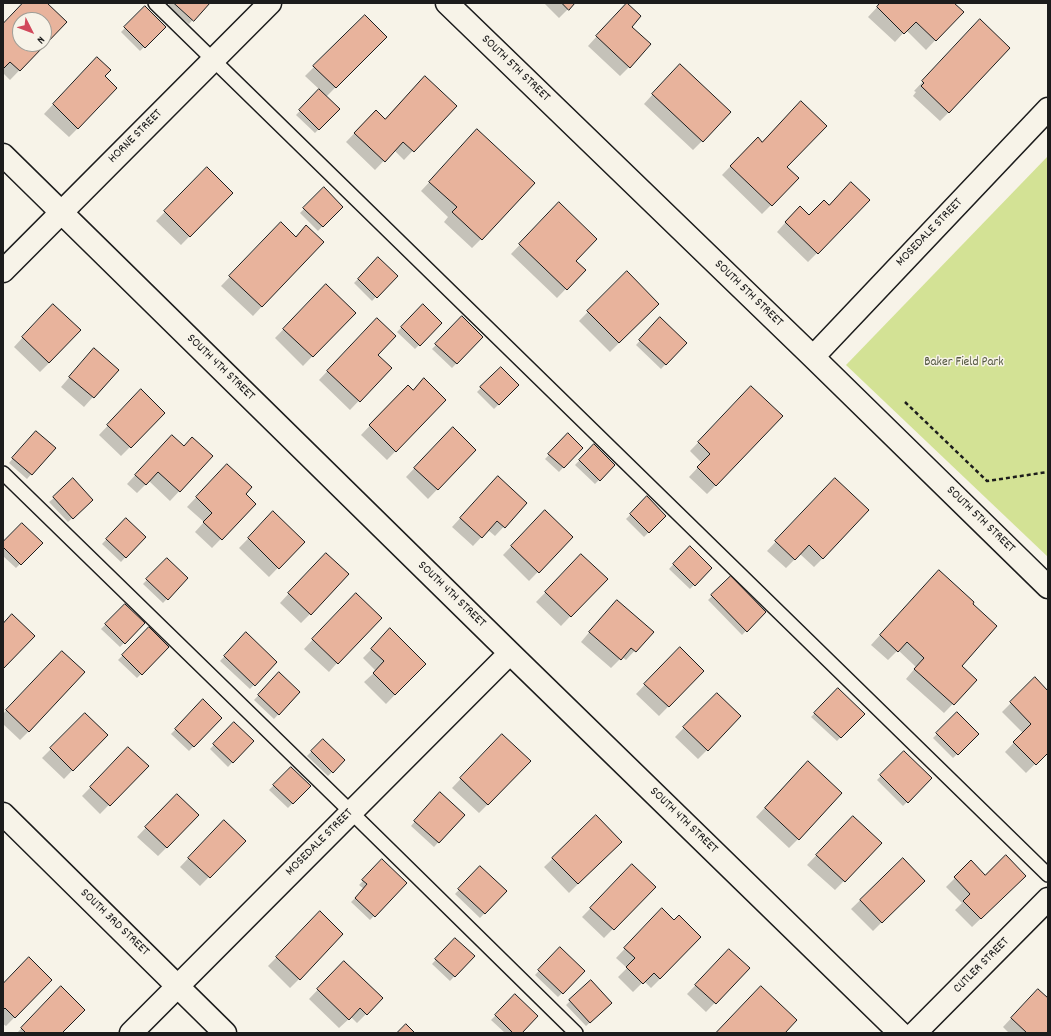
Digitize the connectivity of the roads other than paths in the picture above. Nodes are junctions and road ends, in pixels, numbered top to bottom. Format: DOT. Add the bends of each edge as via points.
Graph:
graph roads {
  1 [pos="155,3"];
  2 [pos="270,3"];
  3 [pos="447,3"];
  4 [pos="213,60"];
  5 [pos="1048,110"];
  6 [pos="3,155"];
  7 [pos="62,212"];
  8 [pos="3,271"];
  9 [pos="813,357"];
  10 [pos="3,473"];
  11 [pos="1048,587"];
  12 [pos="510,653"];
  13 [pos="351,812"];
  14 [pos="3,814"];
  15 [pos="1048,875"];
  16 [pos="1048,899"];
  17 [pos="178,985"];
  18 [pos="894,1031"];
  19 [pos="131,1033"];
  20 [pos="225,1033"];
  21 [pos="576,1033"];
  22 [pos="915,1033"];
  1 -- 4 [label="lane"];
  2 -- 4 [label="street, HORNE STREET"];
  3 -- 9 [label="street, SOUTH 5TH STREET"];
  4 -- 7 [label="street, HORNE STREET"];
  4 -- 15 [label="lane"];
  5 -- 9 [label="street, MOSEDALE STREET"];
  6 -- 7 [label="street, SOUTH 4TH STREET"];
  7 -- 8 [label="street, HORNE STREET"];
  7 -- 12 [label="street, SOUTH 4TH STREET"];
  9 -- 11 [label="street, SOUTH 5TH STREET"];
  10 -- 13 [label="lane"];
  12 -- 13 [label="street, MOSEDALE STREET"];
  12 -- 18 [label="street, SOUTH 4TH STREET"];
  13 -- 17 [label="street, MOSEDALE STREET"];
  13 -- 21 [label="lane"];
  14 -- 17 [label="street, SOUTH 3RD STREET"];
  16 -- 22 [label="street, CUTLER STREET"];
  17 -- 19 [label="street, MOSEDALE STREET"];
  17 -- 20 [label="street, SOUTH 3RD STREET"];
}
